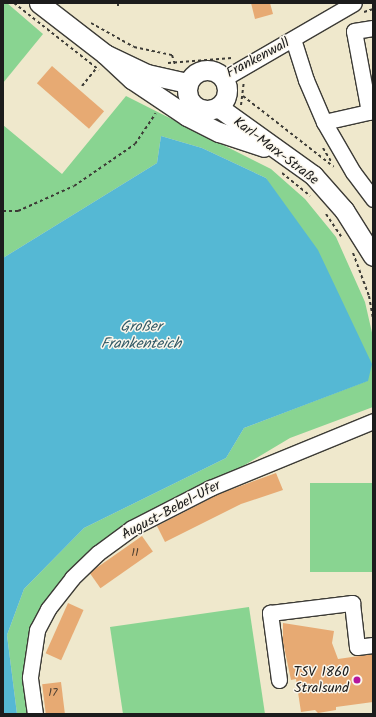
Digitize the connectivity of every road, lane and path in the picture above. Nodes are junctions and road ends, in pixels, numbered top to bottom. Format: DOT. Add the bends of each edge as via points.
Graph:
graph roads {
  1 [pos="39,3"];
  2 [pos="354,3"];
  3 [pos="88,21"];
  4 [pos="373,28"];
  5 [pos="293,39"];
  6 [pos="233,58"];
  7 [pos="101,61"];
  8 [pos="223,79"];
  9 [pos="244,81"];
  10 [pos="187,83"];
  11 [pos="82,86"];
  12 [pos="218,107"];
  13 [pos="160,108"];
  14 [pos="371,111"];
  15 [pos="324,122"];
  16 [pos="278,148"];
  17 [pos="337,170"];
  18 [pos="281,172"];
  19 [pos="312,198"];
  20 [pos="373,199"];
  21 [pos="322,209"];
  22 [pos="3,211"];
  23 [pos="344,240"];
  24 [pos="352,252"];
  25 [pos="373,256"];
  26 [pos="373,319"];
  27 [pos="373,421"];
  28 [pos="373,645"];
  29 [pos="279,680"];
  30 [pos="35,714"];
  1 -- 7 [label="main road"];
  2 -- 5 [label="street, Frankenwall"];
  3 -- 6 [label="path" via="134,46 172,55 176,62"];
  4 -- 14 [label="street" via="354,31"];
  5 -- 8 [label="street, Frankenwall"];
  5 -- 15 [label="street" via="306,80"];
  7 -- 10 [label="main road"];
  7 -- 11 [label="path"];
  7 -- 16 [label="main road" via="187,116 255,146"];
  8 -- 10 [label="main road, Frankenwall" via="214,71 201,70"];
  8 -- 12 [label="main road, Karl-Marx-Straße" via="227,91"];
  9 -- 17 [label="path" via="243,96"];
  10 -- 12 [label="main road" via="188,97 197,108 204,110"];
  12 -- 16 [label="main road, Karl-Marx-Straße"];
  13 -- 22 [label="path" via="135,144 74,186 18,211"];
  14 -- 15 [label="street"];
  15 -- 20 [label="street" via="353,172"];
  16 -- 25 [label="main road, Karl-Marx-Straße" via="313,175 333,196 359,231"];
  18 -- 19 [label="path"];
  21 -- 23 [label="path"];
  24 -- 26 [label="path" via="369,296"];
  27 -- 30 [label="street, August-Bebel-Ufer" via="210,488 132,528 98,553 72,578 48,609 37,630 30,676"];
  28 -- 29 [label="street" via="357,647 352,603 270,613"];
}
